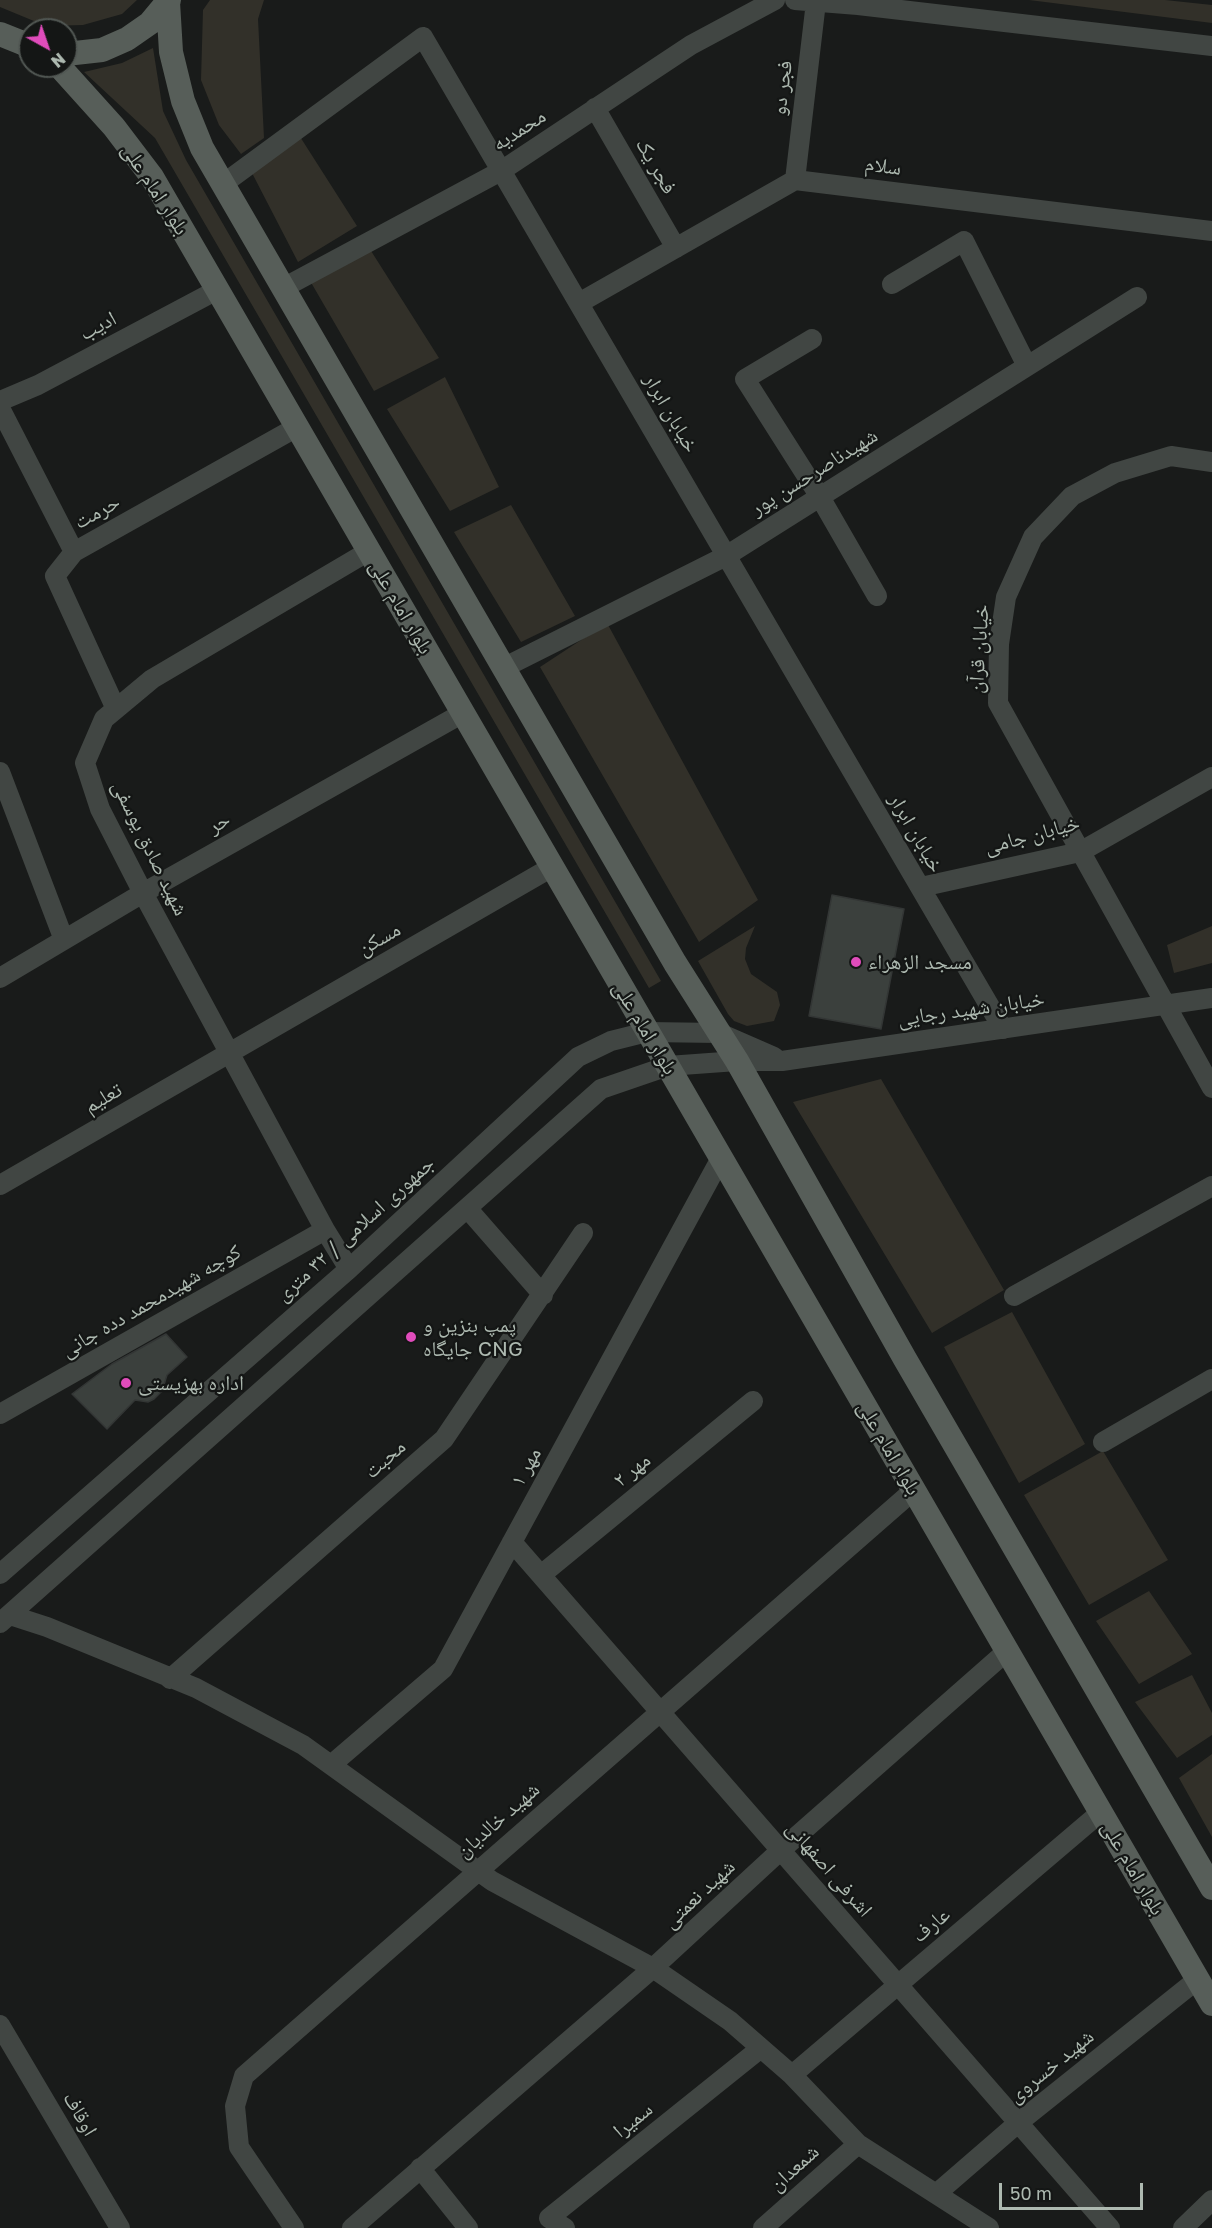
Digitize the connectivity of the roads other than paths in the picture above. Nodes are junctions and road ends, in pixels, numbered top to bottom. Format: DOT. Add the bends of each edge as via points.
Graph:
graph roads {
  1 [pos="775,0"];
  2 [pos="795,0"];
  3 [pos="168,1"];
  4 [pos="816,2"];
  5 [pos="0,34"];
  6 [pos="18,41"];
  7 [pos="1212,46"];
  8 [pos="78,53"];
  9 [pos="70,78"];
  10 [pos="595,108"];
  11 [pos="501,171"];
  12 [pos="795,180"];
  13 [pos="223,184"];
  14 [pos="1212,231"];
  15 [pos="676,248"];
  16 [pos="892,284"];
  17 [pos="283,288"];
  18 [pos="217,290"];
  19 [pos="1137,297"];
  20 [pos="579,303"];
  21 [pos="812,339"];
  22 [pos="1027,366"];
  23 [pos="0,400"];
  24 [pos="0,408"];
  25 [pos="297,427"];
  26 [pos="1212,462"];
  27 [pos="820,497"];
  28 [pos="369,551"];
  29 [pos="74,552"];
  30 [pos="726,556"];
  31 [pos="877,596"];
  32 [pos="503,668"];
  33 [pos="116,709"];
  34 [pos="463,713"];
  35 [pos="1212,777"];
  36 [pos="1,778"];
  37 [pos="1080,852"];
  38 [pos="552,867"];
  39 [pos="921,887"];
  40 [pos="143,893"];
  41 [pos="64,940"];
  42 [pos="0,978"];
  43 [pos="1212,998"];
  44 [pos="1165,1005"];
  45 [pos="1003,1029"];
  46 [pos="646,1032"];
  47 [pos="719,1033"];
  48 [pos="230,1052"];
  49 [pos="736,1061"];
  50 [pos="782,1061"];
  51 [pos="668,1066"];
  52 [pos="1212,1088"];
  53 [pos="721,1158"];
  54 [pos="0,1185"];
  55 [pos="1212,1186"];
  56 [pos="467,1208"];
  57 [pos="325,1230"];
  58 [pos="583,1233"];
  59 [pos="349,1269"];
  60 [pos="543,1295"];
  61 [pos="1014,1296"];
  62 [pos="1212,1379"];
  63 [pos="753,1401"];
  64 [pos="0,1414"];
  65 [pos="1103,1442"];
  66 [pos="914,1490"];
  67 [pos="512,1542"];
  68 [pos="0,1574"];
  69 [pos="541,1575"];
  70 [pos="5,1619"];
  71 [pos="1007,1651"];
  72 [pos="170,1679"];
  73 [pos="660,1711"];
  74 [pos="331,1765"];
  75 [pos="1101,1812"];
  76 [pos="781,1850"];
  77 [pos="478,1870"];
  78 [pos="1212,1888"];
  79 [pos="653,1968"];
  80 [pos="1198,1979"];
  81 [pos="898,1985"];
  82 [pos="1212,2004"];
  83 [pos="0,2025"];
  84 [pos="762,2048"];
  85 [pos="792,2075"];
  86 [pos="1018,2122"];
  87 [pos="858,2144"];
  88 [pos="420,2168"];
  89 [pos="936,2194"];
  90 [pos="1212,2200"];
  91 [pos="120,2228"];
  92 [pos="294,2228"];
  93 [pos="352,2228"];
  94 [pos="468,2228"];
  95 [pos="565,2228"];
  96 [pos="763,2228"];
  97 [pos="989,2228"];
  98 [pos="1110,2228"];
  99 [pos="1183,2228"];
  1 -- 10 [label="street, محمدیه" via="691,45"];
  2 -- 4 [label="street"];
  3 -- 8 [label="main road" via="150,22 127,39 102,50"];
  3 -- 13 [label="main road" via="171,52 183,101 202,148"];
  4 -- 7 [label="street"];
  4 -- 12 [label="street, فجر دو"];
  5 -- 6 [label="main road"];
  9 -- 18 [label="main road, بلوار امام علی" via="152,177"];
  10 -- 11 [label="street, محمدیه"];
  10 -- 15 [label="street, فجر یک"];
  11 -- 13 [label="street, خیابان ابرار" via="423,37"];
  11 -- 17 [label="street, محمدیه"];
  11 -- 20 [label="street, خیابان ابرار"];
  12 -- 14 [label="street, سلام"];
  12 -- 15 [label="street"];
  13 -- 17 [label="main road"];
  15 -- 20 [label="street"];
  16 -- 22 [label="street" via="964,242"];
  17 -- 32 [label="main road"];
  18 -- 23 [label="street, ادیب" via="39,385"];
  18 -- 25 [label="main road, بلوار امام علی"];
  19 -- 22 [label="street, شهیدناصرحسن پور"];
  20 -- 30 [label="street, خیابان ابرار"];
  21 -- 27 [label="street" via="745,378"];
  22 -- 27 [label="street, شهیدناصرحسن پور"];
  24 -- 29 [label="street"];
  25 -- 28 [label="main road, بلوار امام علی"];
  25 -- 29 [label="street, حرمت"];
  26 -- 37 [label="street, خیابان قرآن" via="1171,456 1115,473 1072,496 1033,537 1006,597 999,644 998,704"];
  27 -- 30 [label="street, شهیدناصرحسن پور"];
  27 -- 31 [label="street"];
  28 -- 33 [label="street, شهید صادق یوسفی" via="152,679"];
  28 -- 34 [label="main road, بلوار امام علی"];
  29 -- 33 [label="street, حرمت" via="55,576"];
  30 -- 32 [label="street, شهیدناصرحسن پور"];
  30 -- 39 [label="street, خیابان ابرار"];
  32 -- 47 [label="main road"];
  33 -- 40 [label="street, شهید صادق یوسفی" via="104,719 85,763 100,809"];
  34 -- 38 [label="main road, بلوار امام علی"];
  34 -- 40 [label="street, حر"];
  35 -- 37 [label="street, خیابان جامی"];
  36 -- 41 [label="street"];
  37 -- 39 [label="street, خیابان جامی"];
  37 -- 44 [label="street, خیابان قرآن"];
  38 -- 46 [label="main road, بلوار امام علی"];
  38 -- 48 [label="street, مسکن"];
  39 -- 45 [label="street, خیابان ابرار"];
  40 -- 41 [label="street, حر"];
  40 -- 48 [label="street, شهید صادق یوسفی"];
  41 -- 42 [label="street, حر"];
  43 -- 44 [label="street, خیابان شهید رجایی"];
  44 -- 45 [label="street, خیابان شهید رجایی"];
  44 -- 52 [label="street, خیابان قرآن"];
  45 -- 50 [label="street, خیابان شهید رجایی"];
  46 -- 47 [label="street, جمهوری اسلامی / ۳۲ متری"];
  46 -- 51 [label="main road, بلوار امام علی"];
  46 -- 59 [label="street, جمهوری اسلامی / ۳۲ متری" via="611,1041 578,1058"];
  47 -- 49 [label="main road"];
  47 -- 50 [label="street, جمهوری اسلامی / ۳۲ متری"];
  48 -- 54 [label="street, تعلیم"];
  48 -- 57 [label="street, شهید صادق یوسفی"];
  49 -- 50 [label="street, خیابان شهید رجایی"];
  49 -- 51 [label="street, خیابان شهید رجایی"];
  49 -- 78 [label="main road"];
  51 -- 53 [label="main road, بلوار امام علی"];
  51 -- 56 [label="street" via="602,1089"];
  53 -- 66 [label="main road, بلوار امام علی"];
  53 -- 67 [label="street, مهر ۱"];
  55 -- 61 [label="street"];
  56 -- 60 [label="street"];
  56 -- 70 [label="street"];
  57 -- 59 [label="street, شهید صادق یوسفی"];
  57 -- 64 [label="street, کوچه شهیدمحمد دده جانی"];
  58 -- 60 [label="street, محبت"];
  59 -- 68 [label="street, جمهوری اسلامی / ۳۲ متری"];
  60 -- 72 [label="street, محبت" via="444,1439"];
  62 -- 65 [label="street"];
  63 -- 69 [label="street, مهر ۲"];
  66 -- 71 [label="main road, بلوار امام علی"];
  66 -- 73 [label="street, شهید خالدیان"];
  67 -- 69 [label="street, اشرفی اصفهانی"];
  67 -- 74 [label="street, مهر ۱" via="443,1669"];
  69 -- 73 [label="street, اشرفی اصفهانی"];
  70 -- 72 [label="street" via="48,1628"];
  71 -- 75 [label="main road, بلوار امام علی"];
  71 -- 76 [label="street, شهید نعمتی"];
  72 -- 74 [label="street" via="196,1688"];
  73 -- 76 [label="street, اشرفی اصفهانی"];
  73 -- 77 [label="street, شهید خالدیان"];
  74 -- 77 [label="street"];
  75 -- 80 [label="main road, بلوار امام علی"];
  75 -- 81 [label="street, عارف"];
  76 -- 79 [label="street, شهید نعمتی"];
  76 -- 81 [label="street, اشرفی اصفهانی"];
  77 -- 79 [label="street"];
  77 -- 92 [label="street, شهید خالدیان" via="244,2076 235,2106 239,2147"];
  79 -- 84 [label="street"];
  79 -- 88 [label="street, شهید نعمتی"];
  80 -- 82 [label="main road, بلوار امام علی"];
  80 -- 86 [label="street, شهید خسروی"];
  81 -- 85 [label="street, عارف"];
  81 -- 86 [label="street, اشرفی اصفهانی"];
  83 -- 91 [label="street, اوقاف"];
  84 -- 85 [label="street"];
  84 -- 95 [label="street, سمیرا" via="549,2218"];
  85 -- 87 [label="street"];
  86 -- 89 [label="street, شهید خسروی"];
  86 -- 98 [label="street, اشرفی اصفهانی"];
  87 -- 89 [label="street"];
  87 -- 96 [label="street, شمعدان"];
  88 -- 93 [label="street, شهید نعمتی"];
  88 -- 94 [label="street"];
  89 -- 97 [label="street"];
  90 -- 99 [label="street"];
}
